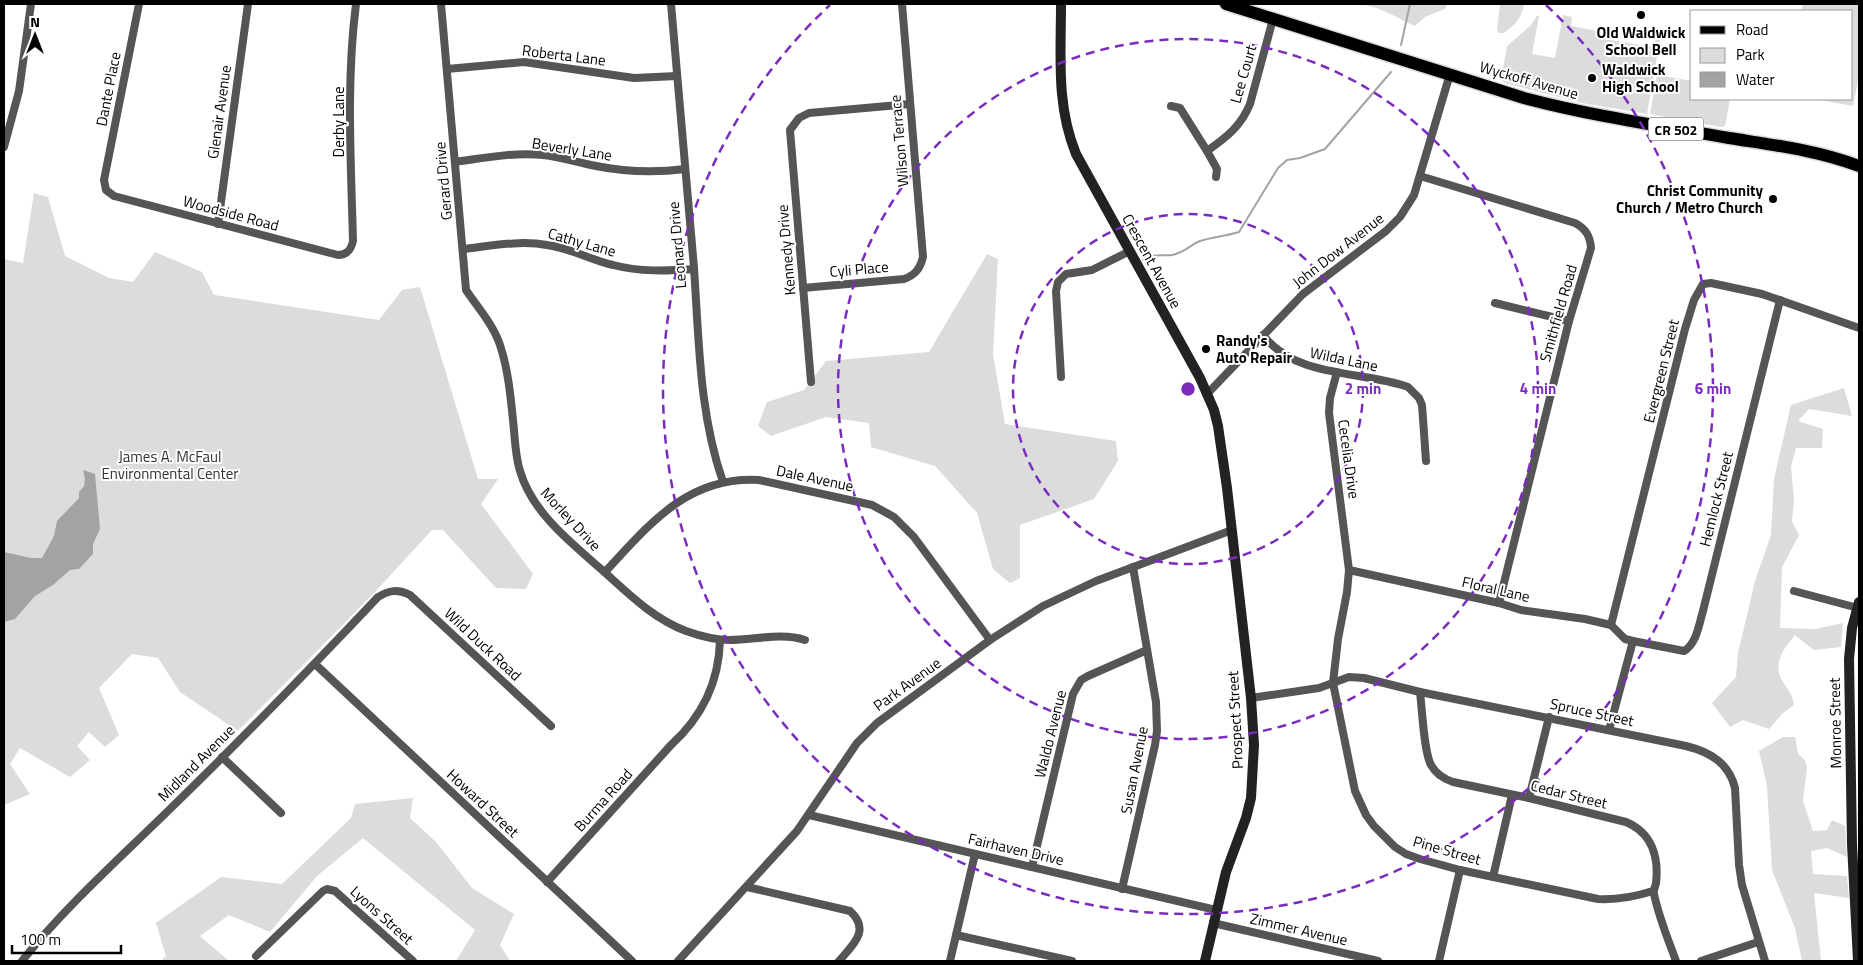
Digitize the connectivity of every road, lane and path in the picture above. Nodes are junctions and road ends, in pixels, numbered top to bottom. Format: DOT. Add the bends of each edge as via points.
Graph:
graph roads {
  1 [pos="31,4"];
  2 [pos="139,4"];
  3 [pos="248,4"];
  4 [pos="356,4"];
  5 [pos="441,4"];
  6 [pos="671,4"];
  7 [pos="902,4"];
  8 [pos="1061,4"];
  9 [pos="1226,4"];
  10 [pos="1273,19"];
  11 [pos="447,69"];
  12 [pos="1450,74"];
  13 [pos="677,76"];
  14 [pos="910,104"];
  15 [pos="1171,106"];
  16 [pos="4,147"];
  17 [pos="1207,151"];
  18 [pos="455,162"];
  19 [pos="1859,166"];
  20 [pos="685,169"];
  21 [pos="1420,176"];
  22 [pos="1216,177"];
  23 [pos="104,180"];
  24 [pos="218,224"];
  25 [pos="353,241"];
  26 [pos="462,249"];
  27 [pos="1130,251"];
  28 [pos="694,270"];
  29 [pos="915,273"];
  30 [pos="803,288"];
  31 [pos="1780,300"];
  32 [pos="1495,304"];
  33 [pos="1569,321"];
  34 [pos="1859,328"];
  35 [pos="1263,335"];
  36 [pos="500,346"];
  37 [pos="1337,372"];
  38 [pos="1061,377"];
  39 [pos="811,382"];
  40 [pos="1208,393"];
  41 [pos="1426,461"];
  42 [pos="723,482"];
  43 [pos="1232,530"];
  44 [pos="1348,551"];
  45 [pos="1133,567"];
  46 [pos="1349,570"];
  47 [pos="605,572"];
  48 [pos="1794,590"];
  49 [pos="393,591"];
  50 [pos="1498,603"];
  51 [pos="1859,605"];
  52 [pos="1611,625"];
  53 [pos="720,640"];
  54 [pos="805,640"];
  55 [pos="990,640"];
  56 [pos="1633,641"];
  57 [pos="1147,650"];
  58 [pos="314,664"];
  59 [pos="1333,683"];
  60 [pos="1420,692"];
  61 [pos="1251,698"];
  62 [pos="1549,717"];
  63 [pos="551,726"];
  64 [pos="1609,730"];
  65 [pos="222,757"];
  66 [pos="1512,795"];
  67 [pos="1529,798"];
  68 [pos="281,813"];
  69 [pos="809,815"];
  70 [pos="1855,845"];
  71 [pos="975,854"];
  72 [pos="1032,867"];
  73 [pos="1460,870"];
  74 [pos="1493,877"];
  75 [pos="547,882"];
  76 [pos="747,887"];
  77 [pos="1122,889"];
  78 [pos="1653,891"];
  79 [pos="1216,910"];
  80 [pos="1213,923"];
  81 [pos="956,935"];
  82 [pos="1758,942"];
  83 [pos="256,956"];
  84 [pos="22,961"];
  85 [pos="412,961"];
  86 [pos="632,961"];
  87 [pos="678,961"];
  88 [pos="839,961"];
  89 [pos="950,961"];
  90 [pos="1072,961"];
  91 [pos="1204,961"];
  92 [pos="1378,961"];
  93 [pos="1439,961"];
  94 [pos="1676,961"];
  95 [pos="1701,961"];
  96 [pos="1765,961"];
  97 [pos="1858,961"];
  1 -- 16 [label="street" via="19,91"];
  2 -- 23 [label="street, Dante Place"];
  3 -- 24 [label="street, Glenair Avenue"];
  4 -- 25 [label="street, Derby Lane" via="351,113"];
  5 -- 11 [label="street, Gerard Drive"];
  6 -- 13 [label="street, Leonard Drive"];
  7 -- 14 [label="street, Wilson Terrace"];
  8 -- 27 [label="main road, Crescent Avenue" via="1061,89 1065,121 1076,154"];
  9 -- 10 [label="main road, Wyckoff Avenue / CR 502"];
  10 -- 12 [label="main road, Wyckoff Avenue / CR 502"];
  10 -- 17 [label="street, Lee Court" via="1245,115 1229,136"];
  11 -- 13 [label="street, Roberta Lane" via="524,62 634,78"];
  11 -- 18 [label="street, Gerard Drive"];
  12 -- 19 [label="main road, Wyckoff Avenue / CR 502" via="1567,109 1807,150"];
  12 -- 21 [label="street, John Dow Avenue"];
  13 -- 20 [label="street, Leonard Drive"];
  14 -- 29 [label="street, Wilson Terrace" via="923,257"];
  14 -- 30 [label="street, Kennedy Drive" via="809,113 798,118 790,130"];
  15 -- 17 [label="street" via="1180,108"];
  17 -- 22 [label="street" via="1217,169"];
  18 -- 20 [label="street, Beverly Lane" via="541,155 624,170"];
  18 -- 26 [label="street, Gerard Drive"];
  20 -- 28 [label="street, Leonard Drive"];
  21 -- 33 [label="street, Smithfield Road" via="1575,224 1585,230 1591,248"];
  21 -- 35 [label="street, John Dow Avenue" via="1408,206 1393,225 1303,294"];
  23 -- 24 [label="street, Woodside Road" via="106,190 114,196"];
  24 -- 25 [label="street, Woodside Road" via="338,255 347,253"];
  26 -- 28 [label="street, Cathy Lane" via="545,244 630,269"];
  26 -- 36 [label="street, Gerard Drive" via="466,290 493,329"];
  27 -- 38 [label="street" via="1092,270 1066,274 1058,282"];
  27 -- 40 [label="main road, Crescent Avenue"];
  28 -- 42 [label="street, Leonard Drive" via="707,422"];
  29 -- 30 [label="street, Cyli Place" via="904,279"];
  30 -- 39 [label="street, Kennedy Drive"];
  31 -- 34 [label="street, Evergreen Street"];
  31 -- 52 [label="street, Evergreen Street" via="1711,284 1704,284 1696,295"];
  31 -- 56 [label="street, Hemlock Street" via="1693,643 1684,651"];
  32 -- 33 [label="street"];
  33 -- 50 [label="street, Smithfield Road"];
  35 -- 37 [label="street, Wilda Lane" via="1276,350 1297,363"];
  35 -- 40 [label="street, John Dow Avenue"];
  36 -- 47 [label="street, Morley Drive" via="510,390 516,457 524,484 546,516"];
  37 -- 41 [label="street, Wilda Lane" via="1401,384 1414,391 1422,405"];
  37 -- 44 [label="street, Cecelia Drive" via="1329,413"];
  40 -- 43 [label="main road, Crescent Avenue" via="1218,426"];
  42 -- 47 [label="street, Dale Avenue" via="694,492 672,506"];
  42 -- 55 [label="street, Dale Avenue" via="759,480 837,496 883,510 914,536"];
  43 -- 45 [label="street, Park Avenue"];
  43 -- 61 [label="main road, Prospect Street"];
  44 -- 46 [label="street, Pine Street"];
  45 -- 55 [label="street, Park Avenue" via="1060,597"];
  45 -- 57 [label="street, Susan Avenue"];
  46 -- 50 [label="street, Floral Lane"];
  46 -- 59 [label="street, Pine Street"];
  47 -- 53 [label="street, Morley Drive" via="656,616 687,631"];
  48 -- 51 [label="street"];
  49 -- 58 [label="street, Midland Avenue" via="378,597"];
  49 -- 63 [label="street, Wild Duck Road" via="410,595"];
  50 -- 52 [label="street, Floral Lane"];
  51 -- 70 [label="main road, Monroe Street" via="1852,628 1849,659"];
  52 -- 56 [label="street, Floral Lane" via="1625,639"];
  53 -- 54 [label="street, Morley Drive" via="784,637"];
  53 -- 75 [label="street, Burma Road" via="718,670 709,697 692,725"];
  55 -- 69 [label="street, Park Avenue" via="866,733"];
  56 -- 64 [label="street"];
  57 -- 72 [label="street, Waldo Avenue" via="1088,676 1076,687"];
  57 -- 77 [label="street, Susan Avenue" via="1156,702 1157,731"];
  58 -- 65 [label="street, Midland Avenue"];
  58 -- 75 [label="street, Howard Street"];
  59 -- 60 [label="street, Spruce Street" via="1349,677 1364,678"];
  59 -- 61 [label="street, Spruce Street" via="1302,692"];
  59 -- 73 [label="street, Pine Street" via="1353,784 1366,816 1383,837 1406,854"];
  60 -- 62 [label="street, Spruce Street"];
  60 -- 66 [label="street, Cedar Street" via="1431,766 1452,782"];
  61 -- 79 [label="main road, Prospect Street" via="1254,745 1251,798"];
  62 -- 64 [label="street, Spruce Street"];
  62 -- 67 [label="street"];
  64 -- 82 [label="street, Spruce Street" via="1700,749 1729,770 1735,788 1742,885"];
  65 -- 68 [label="street"];
  65 -- 84 [label="street, Midland Avenue" via="69,909"];
  66 -- 67 [label="street, Cedar Street"];
  66 -- 74 [label="street"];
  67 -- 78 [label="street, Cedar Street" via="1626,822 1640,830 1655,852 1656,884"];
  69 -- 71 [label="street, Fairhaven Drive"];
  69 -- 76 [label="street, Park Avenue"];
  70 -- 97 [label="main road, Monroe Street"];
  71 -- 72 [label="street, Fairhaven Drive"];
  71 -- 81 [label="street"];
  72 -- 77 [label="street, Fairhaven Drive"];
  73 -- 74 [label="street, Pine Street"];
  73 -- 93 [label="street"];
  74 -- 78 [label="street, Pine Street" via="1598,899 1617,900"];
  75 -- 86 [label="street, Howard Street"];
  76 -- 87 [label="street, Park Avenue"];
  76 -- 88 [label="street" via="850,911 858,918 859,934 857,941"];
  77 -- 79 [label="street, Fairhaven Drive"];
  78 -- 94 [label="street, Cedar Street"];
  79 -- 80 [label="main road, Prospect Street"];
  80 -- 91 [label="main road, Prospect Street"];
  80 -- 92 [label="street, Zimmer Avenue"];
  81 -- 89 [label="street"];
  81 -- 90 [label="street"];
  82 -- 95 [label="street"];
  82 -- 96 [label="street, Spruce Street"];
  83 -- 85 [label="street, Lyons Street" via="327,890 335,891"];
}
